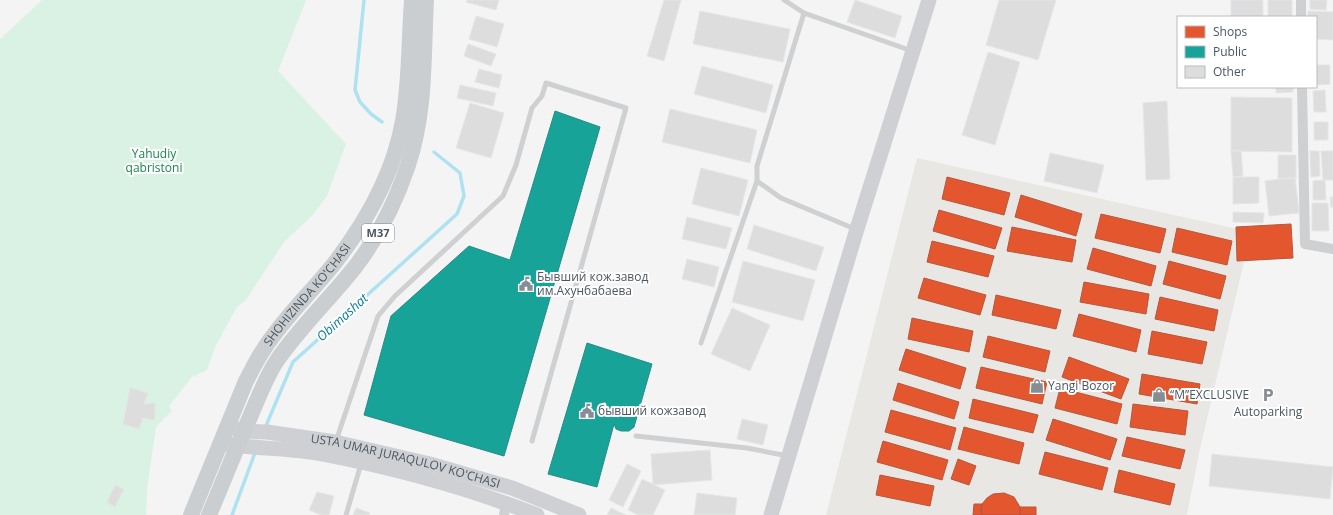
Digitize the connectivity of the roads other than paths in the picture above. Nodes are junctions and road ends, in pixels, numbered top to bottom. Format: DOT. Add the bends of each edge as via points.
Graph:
graph roads {
  1 [pos="412,0"];
  2 [pos="426,0"];
  3 [pos="784,0"];
  4 [pos="929,0"];
  5 [pos="1301,0"];
  6 [pos="804,13"];
  7 [pos="1301,16"];
  8 [pos="913,51"];
  9 [pos="1302,88"];
  10 [pos="757,180"];
  11 [pos="857,229"];
  12 [pos="1333,249"];
  13 [pos="701,343"];
  14 [pos="227,426"];
  15 [pos="244,431"];
  16 [pos="636,436"];
  17 [pos="532,441"];
  18 [pos="335,442"];
  19 [pos="221,443"];
  20 [pos="238,446"];
  21 [pos="789,457"];
  22 [pos="361,463"];
  23 [pos="505,509"];
  24 [pos="191,515"];
  25 [pos="209,515"];
  26 [pos="346,515"];
  27 [pos="537,515"];
  28 [pos="579,515"];
  29 [pos="772,515"];
  1 -- 14 [label="main road, SHOHIZINDA KO'CHASI / M37" via="403,120 379,192 354,237 264,348 246,381"];
  2 -- 15 [label="main road, SHOHIZINDA KO'CHASI / M37" via="423,99 408,165 393,204 355,267 278,359"];
  3 -- 6 [label="lane"];
  4 -- 8 [label="main road"];
  5 -- 7 [label="street"];
  6 -- 8 [label="lane"];
  6 -- 10 [label="lane" via="757,166"];
  8 -- 11 [label="main road"];
  9 -- 12 [label="street" via="1305,244"];
  10 -- 11 [label="lane" via="781,198"];
  10 -- 13 [label="lane"];
  11 -- 21 [label="main road"];
  14 -- 15 [label="main road, USTA UMAR JURAQULOV KO'CHASI"];
  14 -- 19 [label="main road, SHOHIZINDA KO'CHASI / M37"];
  15 -- 18 [label="main road, USTA UMAR JURAQULOV KO'CHASI"];
  15 -- 20 [label="main road, SHOHIZINDA KO'CHASI / M37"];
  16 -- 21 [label="lane" via="747,448"];
  17 -- 18 [label="lane" via="626,108 546,83 542,96 532,108 516,165 503,196 395,296 378,316"];
  18 -- 28 [label="main road, USTA UMAR JURAQULOV KO'CHASI" via="430,464 504,486"];
  19 -- 20 [label="main road, USTA UMAR JURAQULOV KO'CHASI"];
  19 -- 24 [label="main road, SHOHIZINDA KO'CHASI"];
  20 -- 22 [label="main road, USTA UMAR JURAQULOV KO'CHASI" via="320,454"];
  20 -- 25 [label="main road, SHOHIZINDA KO'CHASI"];
  21 -- 29 [label="main road"];
  22 -- 23 [label="main road, USTA UMAR JURAQULOV KO'CHASI" via="432,480"];
  22 -- 26 [label="lane"];
  23 -- 27 [label="main road, USTA UMAR JURAQULOV KO'CHASI"];
}
